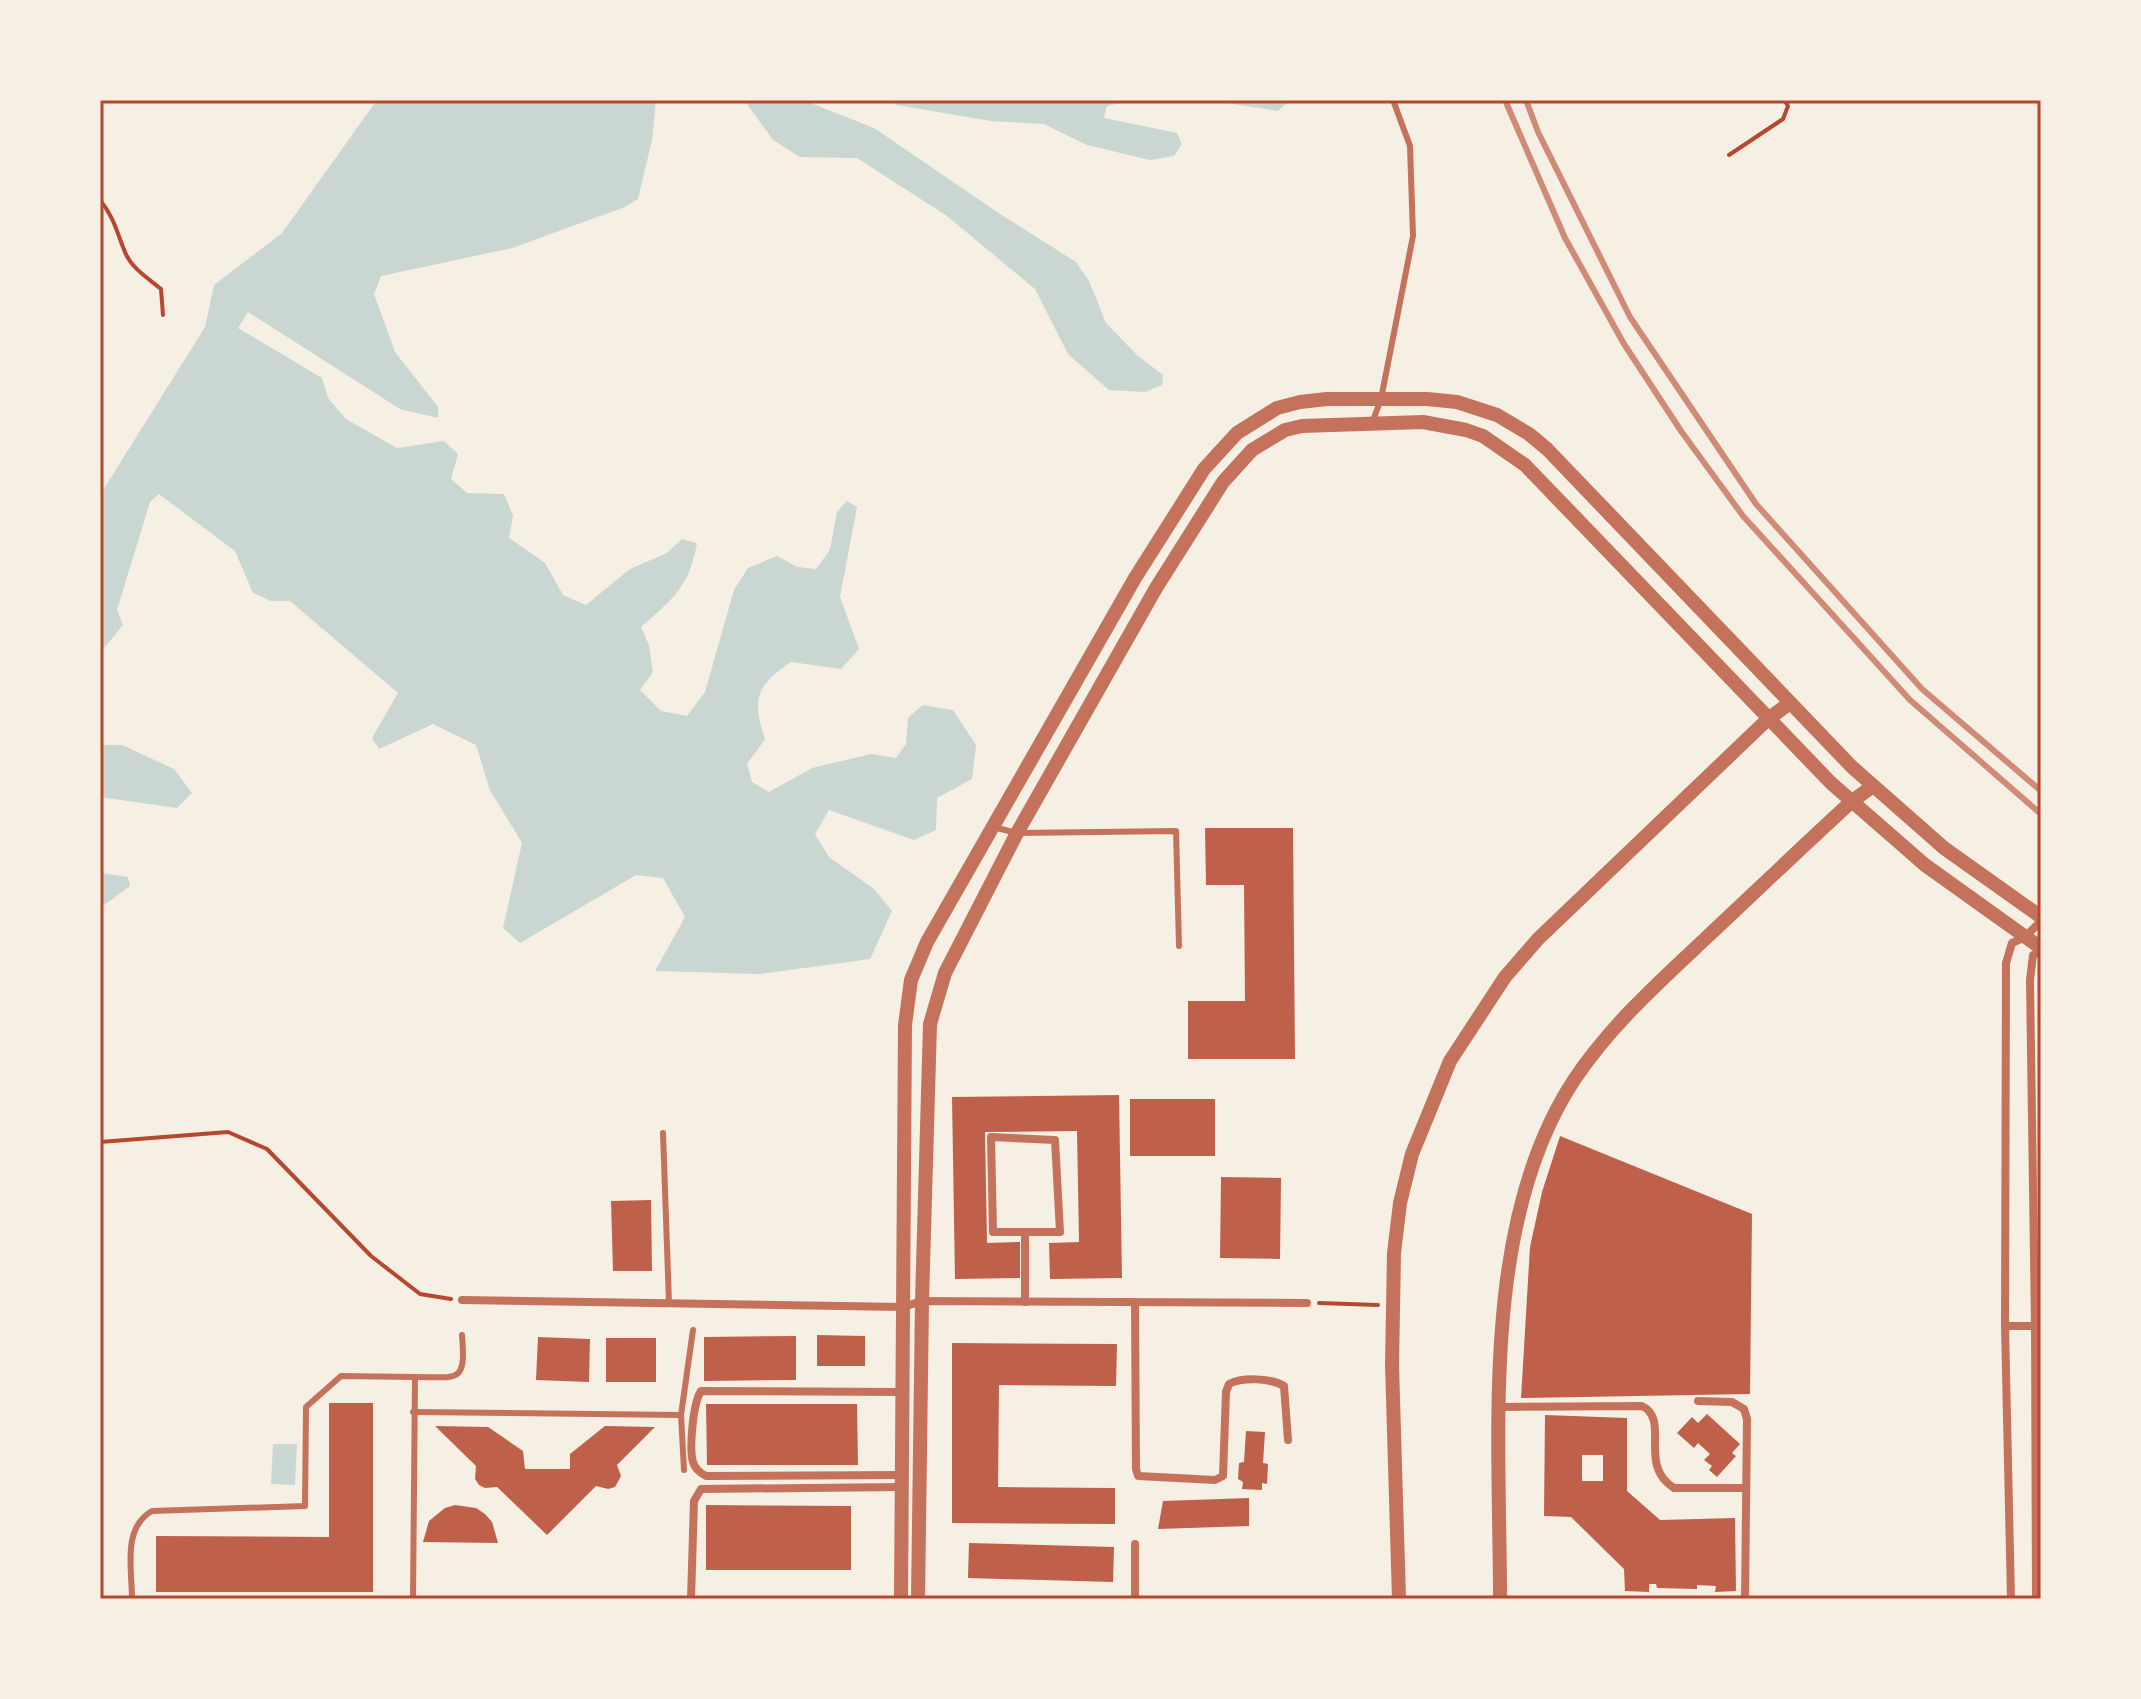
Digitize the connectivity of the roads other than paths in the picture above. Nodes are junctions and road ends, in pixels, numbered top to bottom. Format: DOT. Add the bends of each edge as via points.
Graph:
graph roads {
  1 [pos="1393,100"];
  2 [pos="1381,399"];
  3 [pos="1372,423"];
  4 [pos="1790,703"];
  5 [pos="1768,719"];
  6 [pos="1873,786"];
  7 [pos="1851,802"];
  8 [pos="993,827"];
  9 [pos="1017,833"];
  10 [pos="2041,919"];
  11 [pos="2025,937"];
  12 [pos="1179,946"];
  13 [pos="2041,950"];
  14 [pos="663,1133"];
  15 [pos="2037,1206"];
  16 [pos="1025,1232"];
  17 [pos="462,1300"];
  18 [pos="922,1301"];
  19 [pos="1025,1302"];
  20 [pos="669,1303"];
  21 [pos="1135,1303"];
  22 [pos="1307,1303"];
  23 [pos="903,1307"];
  24 [pos="2005,1326"];
  25 [pos="2038,1326"];
  26 [pos="693,1330"];
  27 [pos="462,1335"];
  28 [pos="415,1377"];
  29 [pos="902,1392"];
  30 [pos="1698,1401"];
  31 [pos="1500,1407"];
  32 [pos="413,1412"];
  33 [pos="681,1415"];
  34 [pos="1288,1440"];
  35 [pos="684,1470"];
  36 [pos="902,1481"];
  37 [pos="1746,1488"];
  38 [pos="1135,1544"];
  39 [pos="132,1599"];
  40 [pos="413,1599"];
  41 [pos="691,1599"];
  42 [pos="901,1599"];
  43 [pos="918,1599"];
  44 [pos="1135,1599"];
  45 [pos="1399,1599"];
  46 [pos="1500,1599"];
  47 [pos="1745,1599"];
  48 [pos="2011,1599"];
  49 [pos="2036,1599"];
  1 -- 2 [label="lane" via="1410,146 1413,236"];
  2 -- 3 [label="lane"];
  2 -- 4 [label="street" via="1467,405 1529,434"];
  2 -- 8 [label="street" via="1327,399 1277,408 1220,449 1135,578"];
  3 -- 5 [label="street" via="1450,426 1483,436 1510,453"];
  3 -- 9 [label="street" via="1285,430 1238,464 1156,588"];
  4 -- 5 [label="street"];
  4 -- 6 [label="street"];
  5 -- 7 [label="street"];
  5 -- 45 [label="street" via="1538,939 1505,977 1450,1061 1412,1154 1394,1253"];
  6 -- 7 [label="street"];
  6 -- 10 [label="street" via="1944,848"];
  7 -- 11 [label="street" via="1925,865"];
  7 -- 31 [label="street" via="1656,984 1573,1082 1537,1151 1515,1225"];
  8 -- 9 [label="lane"];
  8 -- 23 [label="street" via="918,960 906,1003"];
  9 -- 12 [label="lane" via="1176,831"];
  9 -- 18 [label="street" via="945,973 930,1024"];
  10 -- 11 [label="street"];
  11 -- 13 [label="street"];
  11 -- 24 [label="street" via="2012,943 2006,963"];
  13 -- 15 [label="street" via="2030,966"];
  14 -- 20 [label="lane"];
  15 -- 25 [label="street"];
  16 -- 16 [label="street" via="1060,1232 1055,1140 991,1137 993,1232"];
  16 -- 19 [label="street"];
  17 -- 20 [label="street"];
  18 -- 19 [label="street"];
  18 -- 23 [label="street"];
  18 -- 43 [label="street"];
  19 -- 21 [label="street"];
  20 -- 23 [label="street"];
  21 -- 22 [label="street"];
  21 -- 34 [label="street" via="1138,1476 1223,1476 1226,1392 1236,1380 1284,1386"];
  23 -- 29 [label="street"];
  24 -- 25 [label="street"];
  24 -- 48 [label="street"];
  25 -- 49 [label="street"];
  26 -- 33 [label="lane"];
  27 -- 28 [label="lane" via="461,1372 454,1377"];
  28 -- 32 [label="lane"];
  28 -- 39 [label="lane" via="341,1376 306,1407 305,1506 152,1511 141,1517 132,1533"];
  29 -- 36 [label="street"];
  29 -- 36 [label="street" via="701,1391 692,1442 693,1464 706,1476"];
  30 -- 37 [label="street" via="1732,1402 1744,1409"];
  31 -- 37 [label="street" via="1642,1406 1654,1417 1656,1468 1666,1483 1674,1488"];
  31 -- 46 [label="street"];
  32 -- 33 [label="lane"];
  32 -- 40 [label="lane"];
  33 -- 35 [label="lane"];
  36 -- 41 [label="street" via="701,1489 694,1501"];
  36 -- 42 [label="street"];
  37 -- 47 [label="street"];
  38 -- 44 [label="street"];
}
